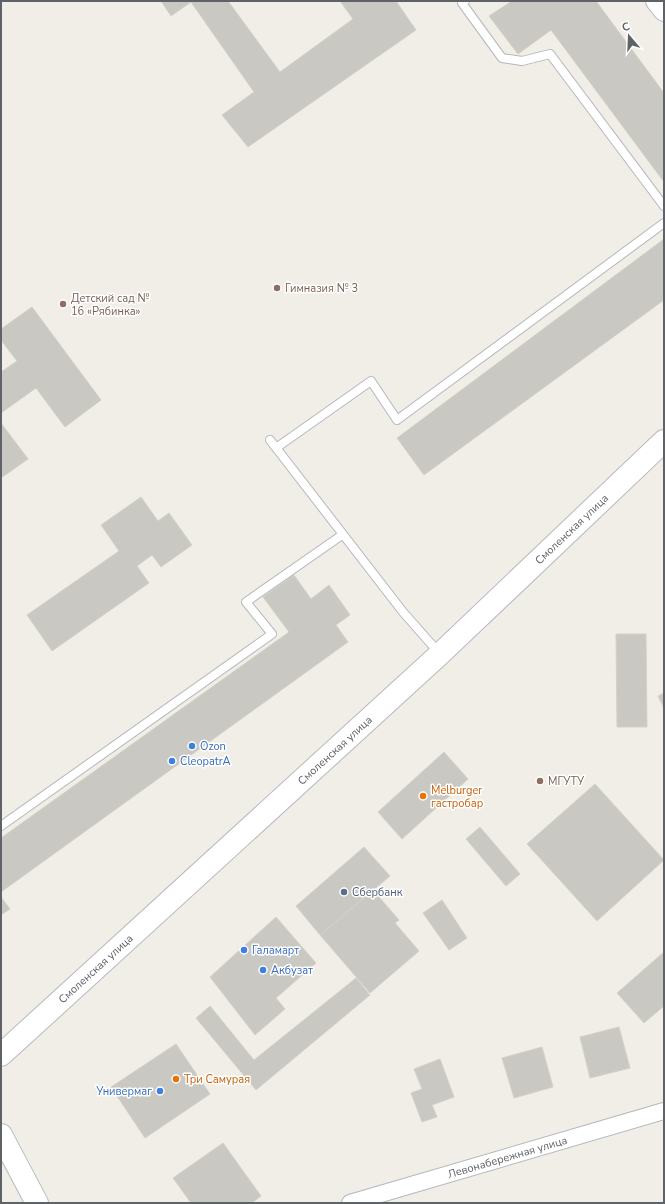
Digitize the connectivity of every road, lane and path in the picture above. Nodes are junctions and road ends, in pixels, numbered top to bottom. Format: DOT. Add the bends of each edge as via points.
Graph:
graph roads {
  1 [pos="465,1"];
  2 [pos="656,1"];
  3 [pos="664,11"];
  4 [pos="664,206"];
  5 [pos="664,223"];
  6 [pos="270,440"];
  7 [pos="664,441"];
  8 [pos="276,448"];
  9 [pos="342,535"];
  10 [pos="440,654"];
  11 [pos="1,826"];
  12 [pos="1,1055"];
  13 [pos="664,1111"];
  14 [pos="1,1135"];
  15 [pos="36,1203"];
  16 [pos="350,1203"];
  1 -- 4 [label="lane" via="462,3 502,58 522,61 550,54"];
  2 -- 3 [label="street"];
  5 -- 8 [label="lane" via="397,420 371,381"];
  6 -- 8 [label="lane"];
  7 -- 10 [label="main road, Смоленская улица"];
  8 -- 9 [label="lane"];
  9 -- 10 [label="lane"];
  9 -- 11 [label="lane" via="246,602 272,634"];
  10 -- 12 [label="main road, Смоленская улица"];
  13 -- 16 [label="street, Левонабережная улица"];
  14 -- 15 [label="main road"];
}
